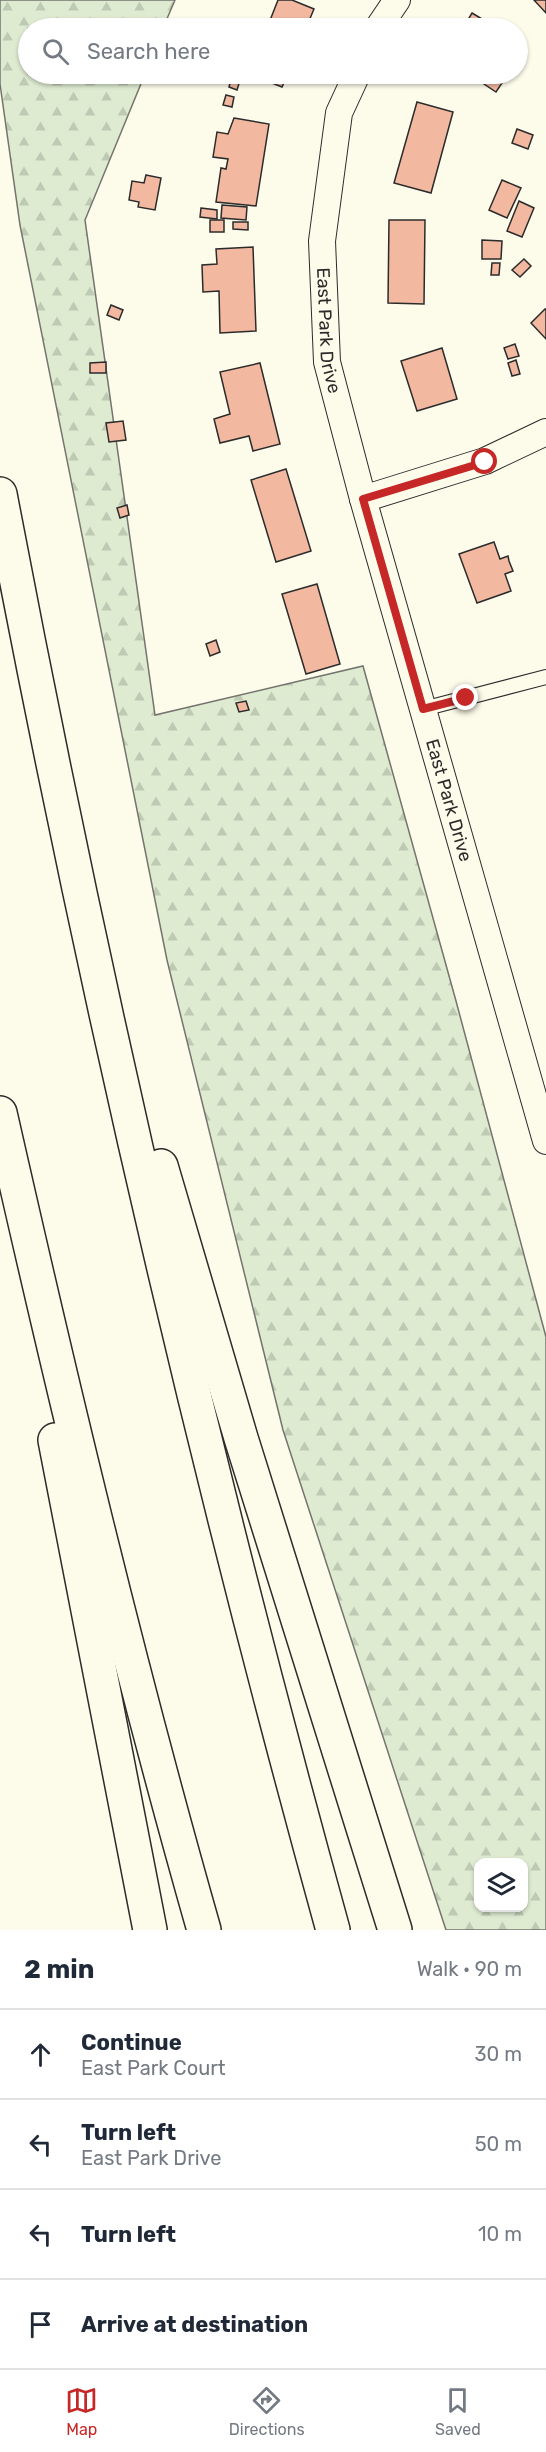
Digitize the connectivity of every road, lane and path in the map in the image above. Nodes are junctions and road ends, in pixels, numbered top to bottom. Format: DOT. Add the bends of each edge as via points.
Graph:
graph roads {
  1 [pos="397,0"];
  2 [pos="385,18"];
  3 [pos="352,84"];
  4 [pos="546,432"];
  5 [pos="0,494"];
  6 [pos="363,499"];
  7 [pos="546,677"];
  8 [pos="423,709"];
  9 [pos="79,886"];
  10 [pos="0,1113"];
  11 [pos="546,1141"];
  12 [pos="0,1152"];
  13 [pos="150,1930"];
  14 [pos="204,1930"];
  15 [pos="333,1930"];
  16 [pos="395,1930"];
  1 -- 2 [label="street"];
  3 -- 6 [label="street, East Park Drive" via="339,113 322,241 327,362"];
  4 -- 6 [label="street" via="485,462"];
  5 -- 9 [label="highway"];
  6 -- 8 [label="street, East Park Drive"];
  7 -- 8 [label="lane"];
  8 -- 11 [label="street, East Park Drive"];
  9 -- 15 [label="highway" via="174,1312"];
  9 -- 16 [label="highway" via="241,1438"];
  10 -- 14 [label="highway" via="122,1629"];
  12 -- 13 [label="highway"];
}
